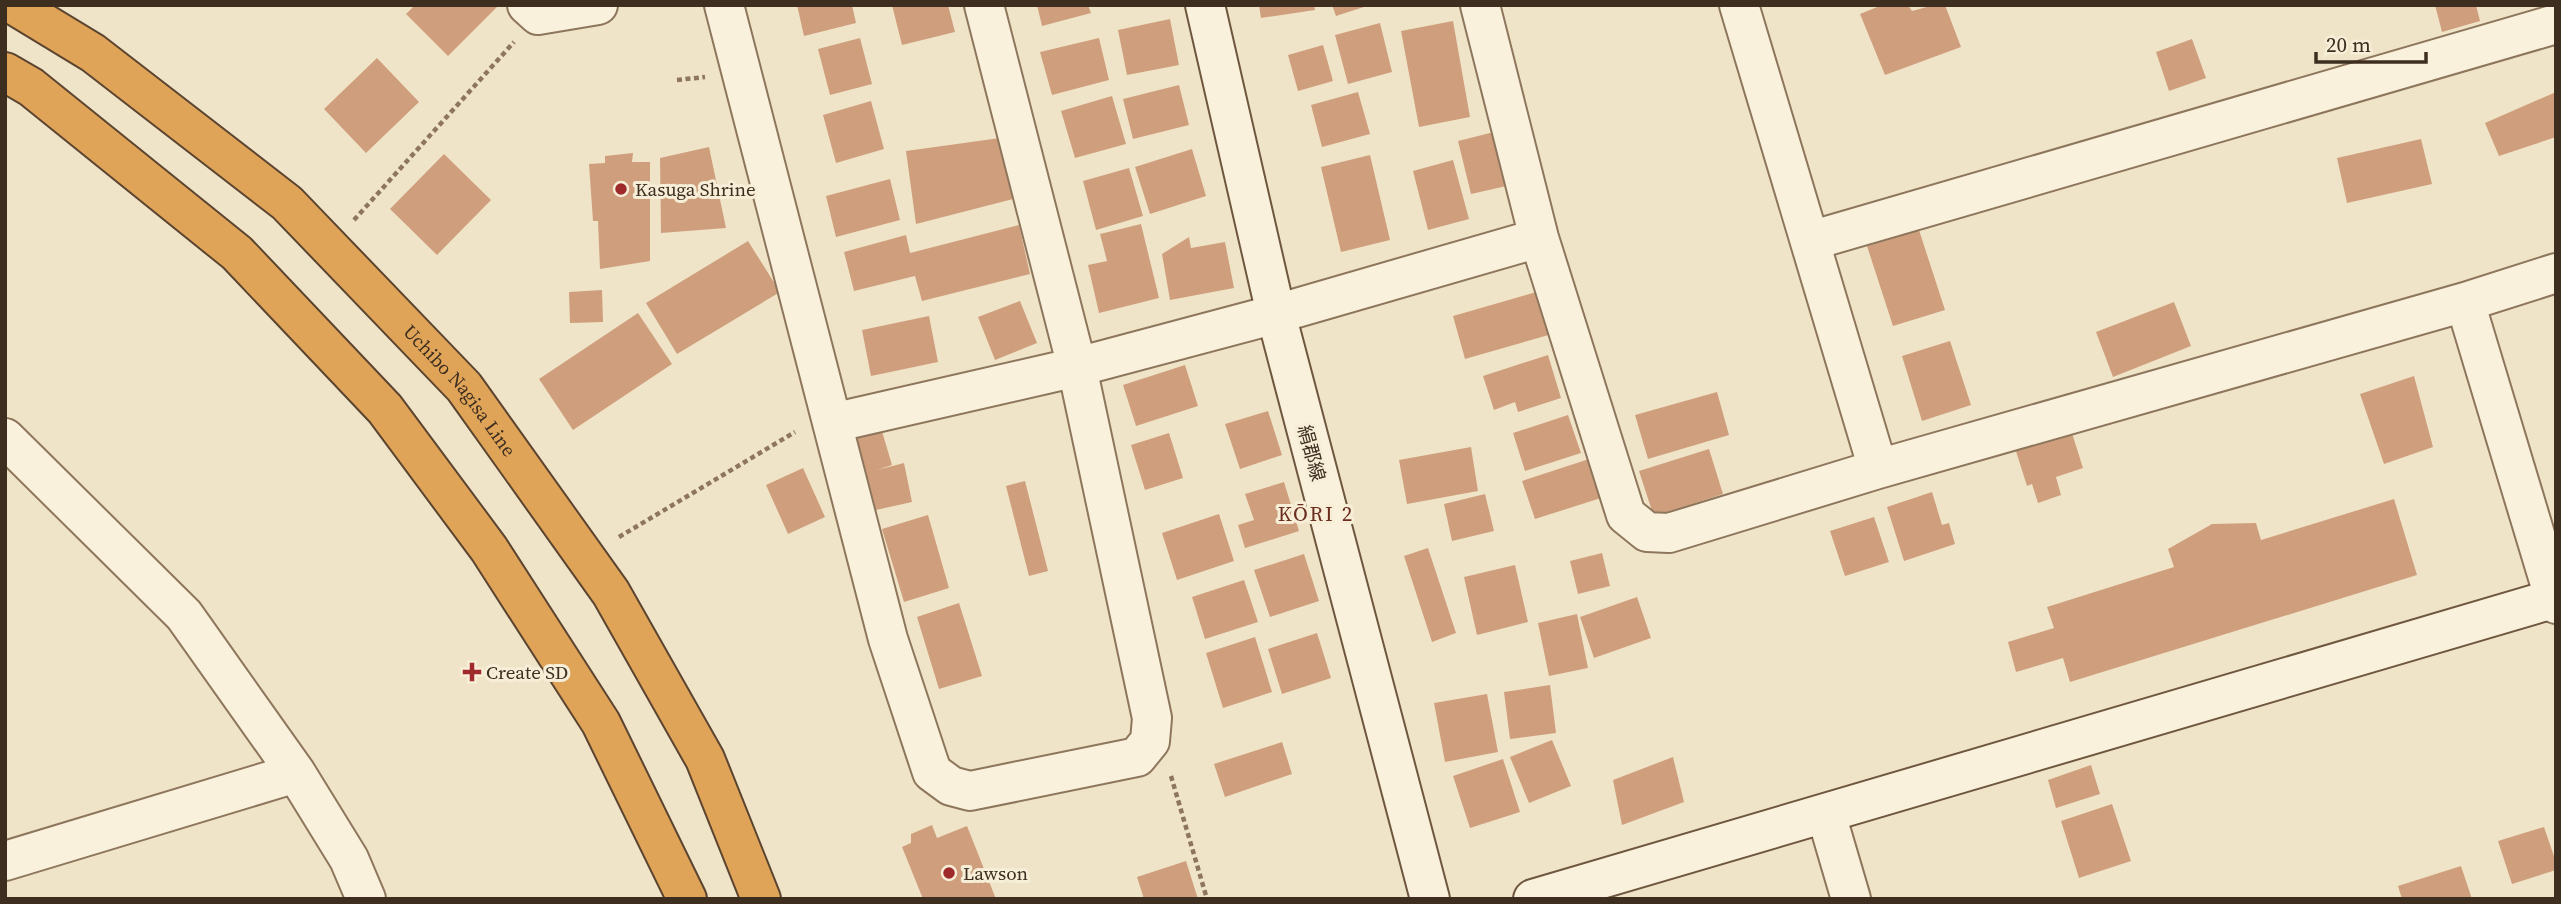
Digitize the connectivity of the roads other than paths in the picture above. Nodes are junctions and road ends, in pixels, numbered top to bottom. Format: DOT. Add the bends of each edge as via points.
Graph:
graph roads {
  1 [pos="14,5"];
  2 [pos="598,5"];
  3 [pos="723,5"];
  4 [pos="984,5"];
  5 [pos="1205,5"];
  6 [pos="1480,5"];
  7 [pos="1740,5"];
  8 [pos="533,10"];
  9 [pos="2556,24"];
  10 [pos="5,72"];
  11 [pos="1539,238"];
  12 [pos="1810,241"];
  13 [pos="2556,273"];
  14 [pos="2465,302"];
  15 [pos="1276,314"];
  16 [pos="1077,367"];
  17 [pos="832,423"];
  18 [pos="5,439"];
  19 [pos="1878,469"];
  20 [pos="2555,600"];
  21 [pos="296,773"];
  22 [pos="1826,814"];
  23 [pos="5,861"];
  24 [pos="366,899"];
  25 [pos="687,899"];
  26 [pos="761,899"];
  27 [pos="1430,899"];
  28 [pos="1533,899"];
  29 [pos="1851,899"];
  1 -- 26 [label="highway, Uchibo Nagisa Line" via="93,53 287,203 464,387 617,605 705,759"];
  2 -- 8 [label="street"];
  3 -- 17 [label="street"];
  4 -- 16 [label="street"];
  5 -- 15 [label="street, 絹郡線"];
  6 -- 11 [label="street"];
  7 -- 12 [label="street"];
  9 -- 12 [label="street"];
  10 -- 25 [label="highway" via="237,253 385,409 489,549 601,723"];
  11 -- 15 [label="street"];
  11 -- 19 [label="street" via="1626,514 1647,532 1669,533"];
  12 -- 19 [label="street"];
  13 -- 14 [label="street"];
  14 -- 19 [label="street"];
  14 -- 20 [label="street"];
  15 -- 16 [label="street"];
  15 -- 27 [label="street, 絹郡線"];
  16 -- 17 [label="street"];
  16 -- 17 [label="street" via="1152,718 1150,741 1137,757 970,792 951,786 932,772 888,639"];
  18 -- 21 [label="street" via="184,615"];
  20 -- 22 [label="street"];
  21 -- 23 [label="street"];
  21 -- 24 [label="street" via="349,859"];
  22 -- 28 [label="street"];
  22 -- 29 [label="street"];
}
